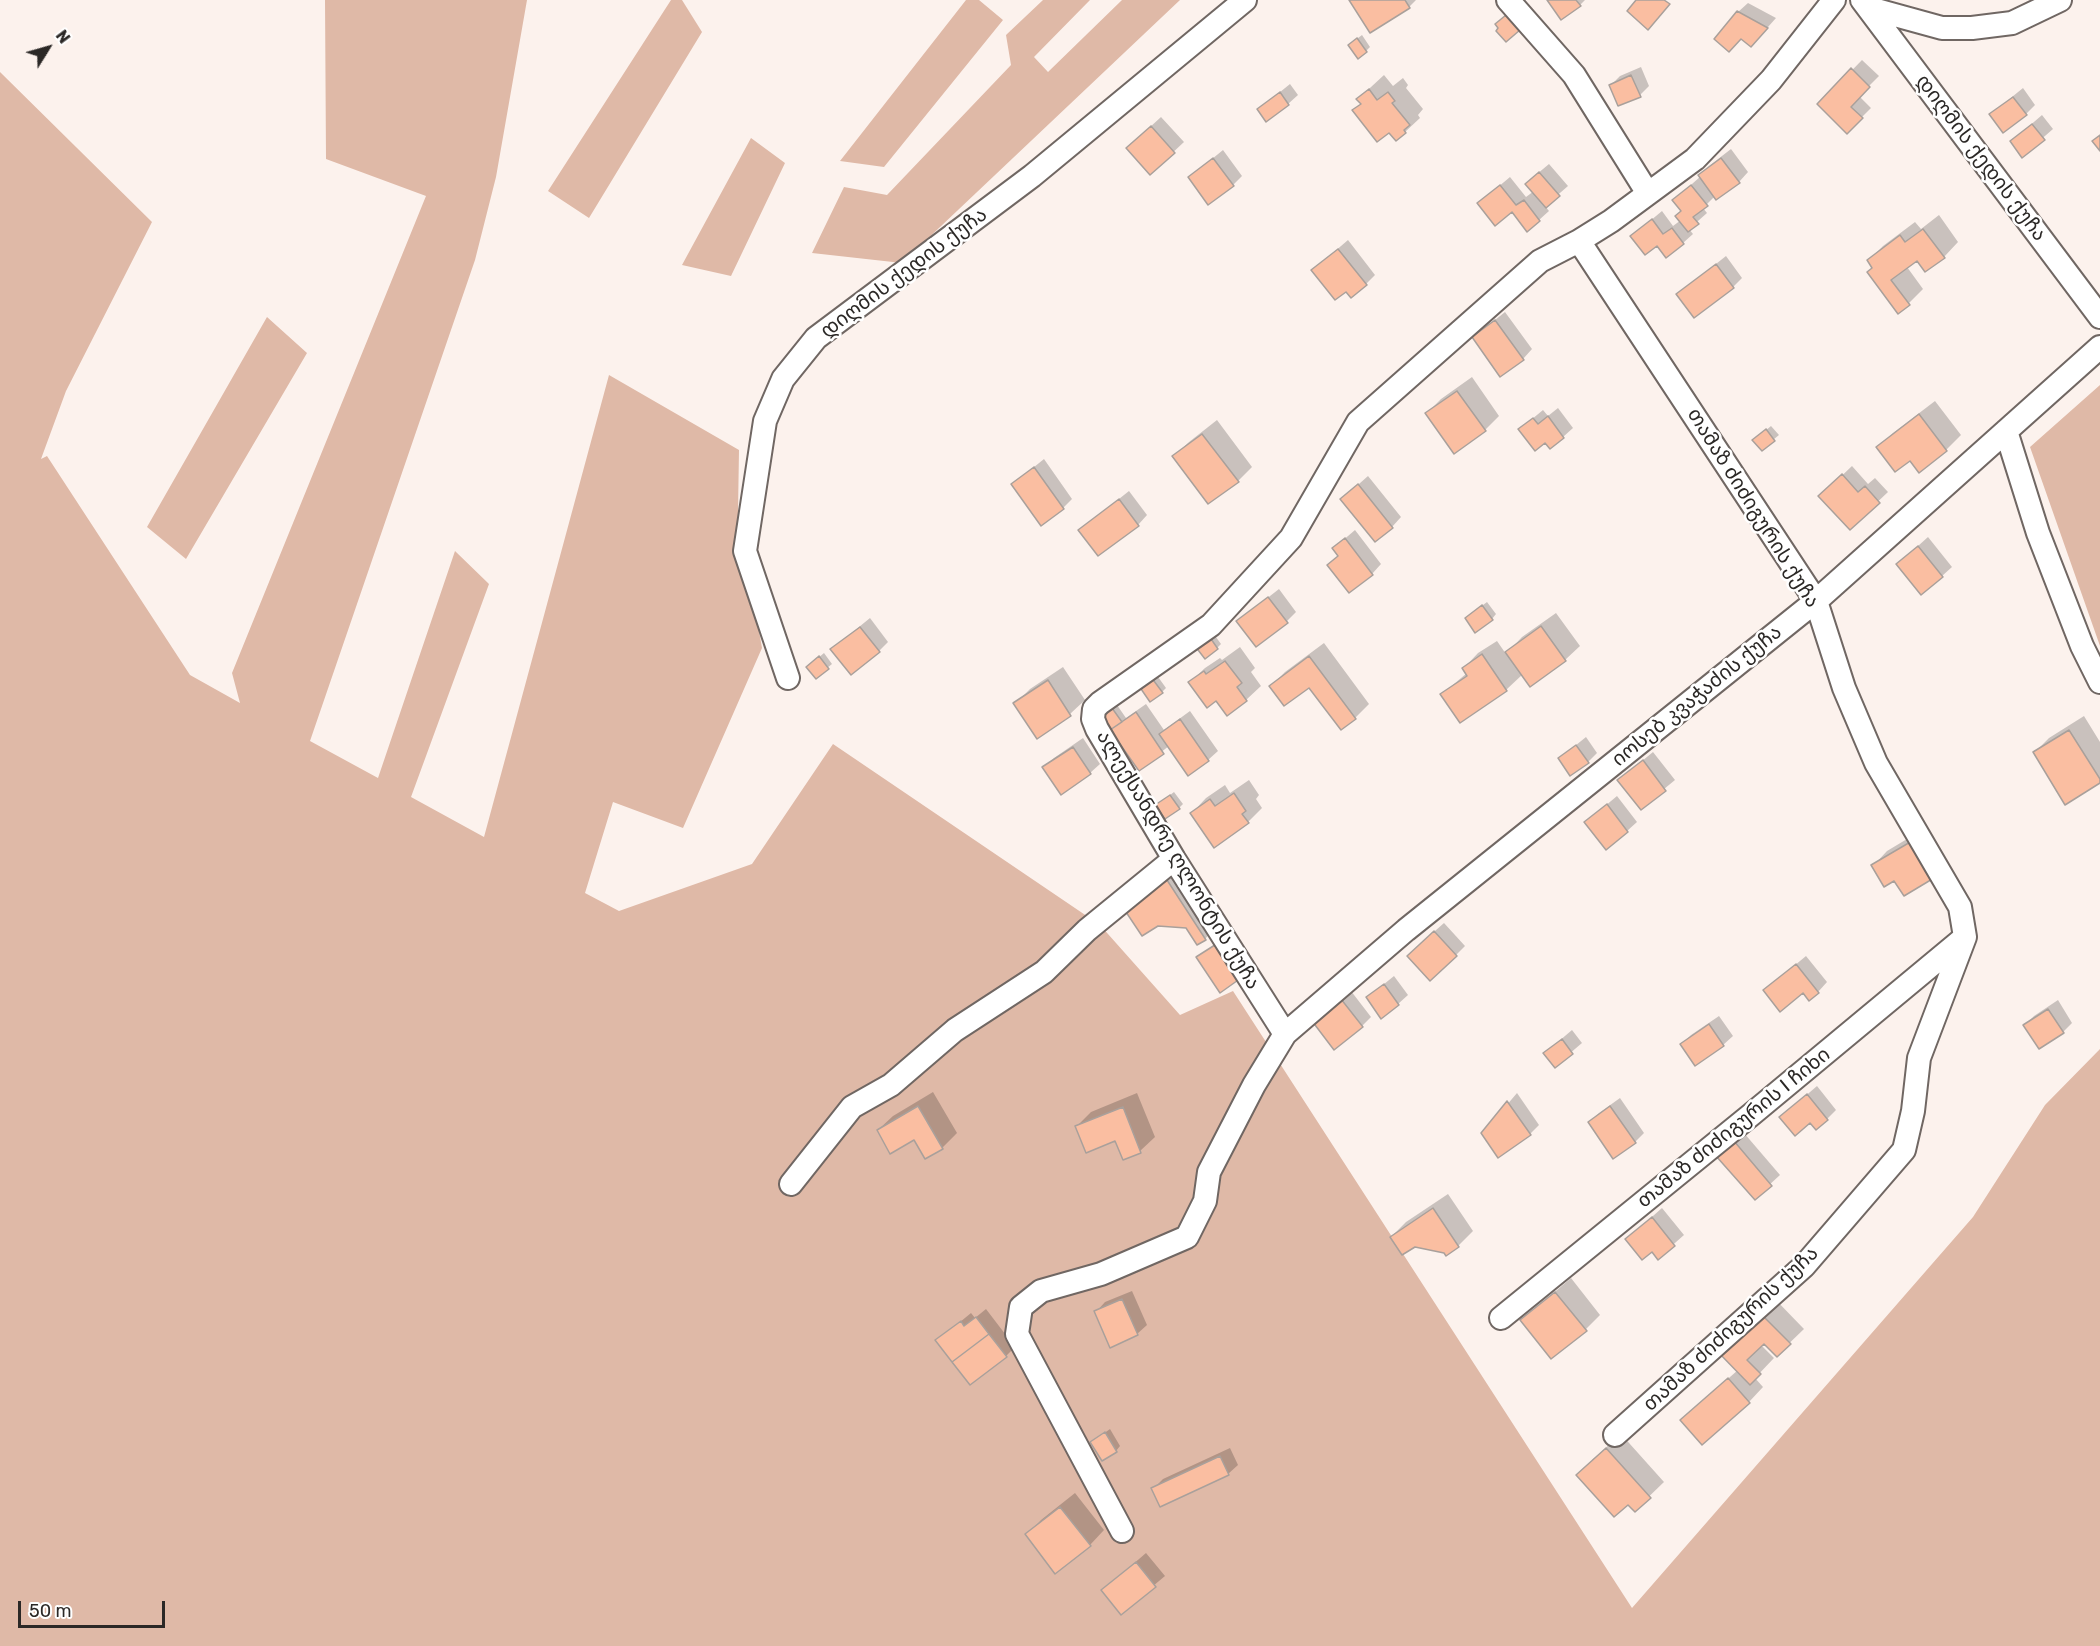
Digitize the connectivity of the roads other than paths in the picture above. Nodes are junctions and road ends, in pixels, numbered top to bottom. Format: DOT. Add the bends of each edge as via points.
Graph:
graph roads {
  1 [pos="1245,0"];
  2 [pos="1508,0"];
  3 [pos="1834,0"];
  4 [pos="2060,0"];
  5 [pos="1865,4"];
  6 [pos="1647,192"];
  7 [pos="1579,241"];
  8 [pos="2098,311"];
  9 [pos="2100,347"];
  10 [pos="2006,431"];
  11 [pos="1816,601"];
  12 [pos="788,678"];
  13 [pos="2100,682"];
  14 [pos="1174,859"];
  15 [pos="1965,937"];
  16 [pos="1285,1034"];
  17 [pos="791,1184"];
  18 [pos="1501,1318"];
  19 [pos="1615,1435"];
  20 [pos="1122,1531"];
  1 -- 12 [label="street, დიღმის ქედის ქუჩა" via="1032,176 816,338 783,380 765,421 745,551"];
  2 -- 6 [label="street" via="1574,75"];
  3 -- 6 [label="street, ალექსანდრე ღლონტის ქუჩა" via="1771,80 1695,159"];
  4 -- 5 [label="street" via="2012,23 1972,28 1942,28"];
  5 -- 8 [label="street, დიღმის ქედის ქუჩა"];
  6 -- 7 [label="street, ალექსანდრე ღლონტის ქუჩა"];
  7 -- 11 [label="street, თამაზ ძიძიგურის ქუჩა"];
  7 -- 14 [label="street, ალექსანდრე ღლონტის ქუჩა" via="1540,261 1358,422 1291,538 1211,626 1094,709 1097,729"];
  9 -- 10 [label="street, იოსებ კვაჭაძის ქუჩა"];
  10 -- 11 [label="street, იოსებ კვაჭაძის ქუჩა"];
  10 -- 13 [label="street" via="2038,533"];
  11 -- 15 [label="street, თამაზ ძიძიგურის ქუჩა" via="1844,688 1876,763 1960,908"];
  11 -- 16 [label="street, იოსებ კვაჭაძის ქუჩა" via="1406,930"];
  14 -- 16 [label="street, ალექსანდრე ღლონტის ქუჩა"];
  14 -- 17 [label="street" via="1087,930 1044,972 955,1030 891,1085 852,1107"];
  15 -- 18 [label="street, თამაზ ძიძიგურის I ჩიხი"];
  15 -- 19 [label="street, თამაზ ძიძიგურის ქუჩა" via="1919,1058 1904,1150 1804,1266"];
  16 -- 20 [label="street, იოსებ კვაჭაძის ქუჩა" via="1254,1084 1209,1172 1205,1201 1187,1237 1101,1274 1041,1291 1021,1307 1017,1334"];
}
